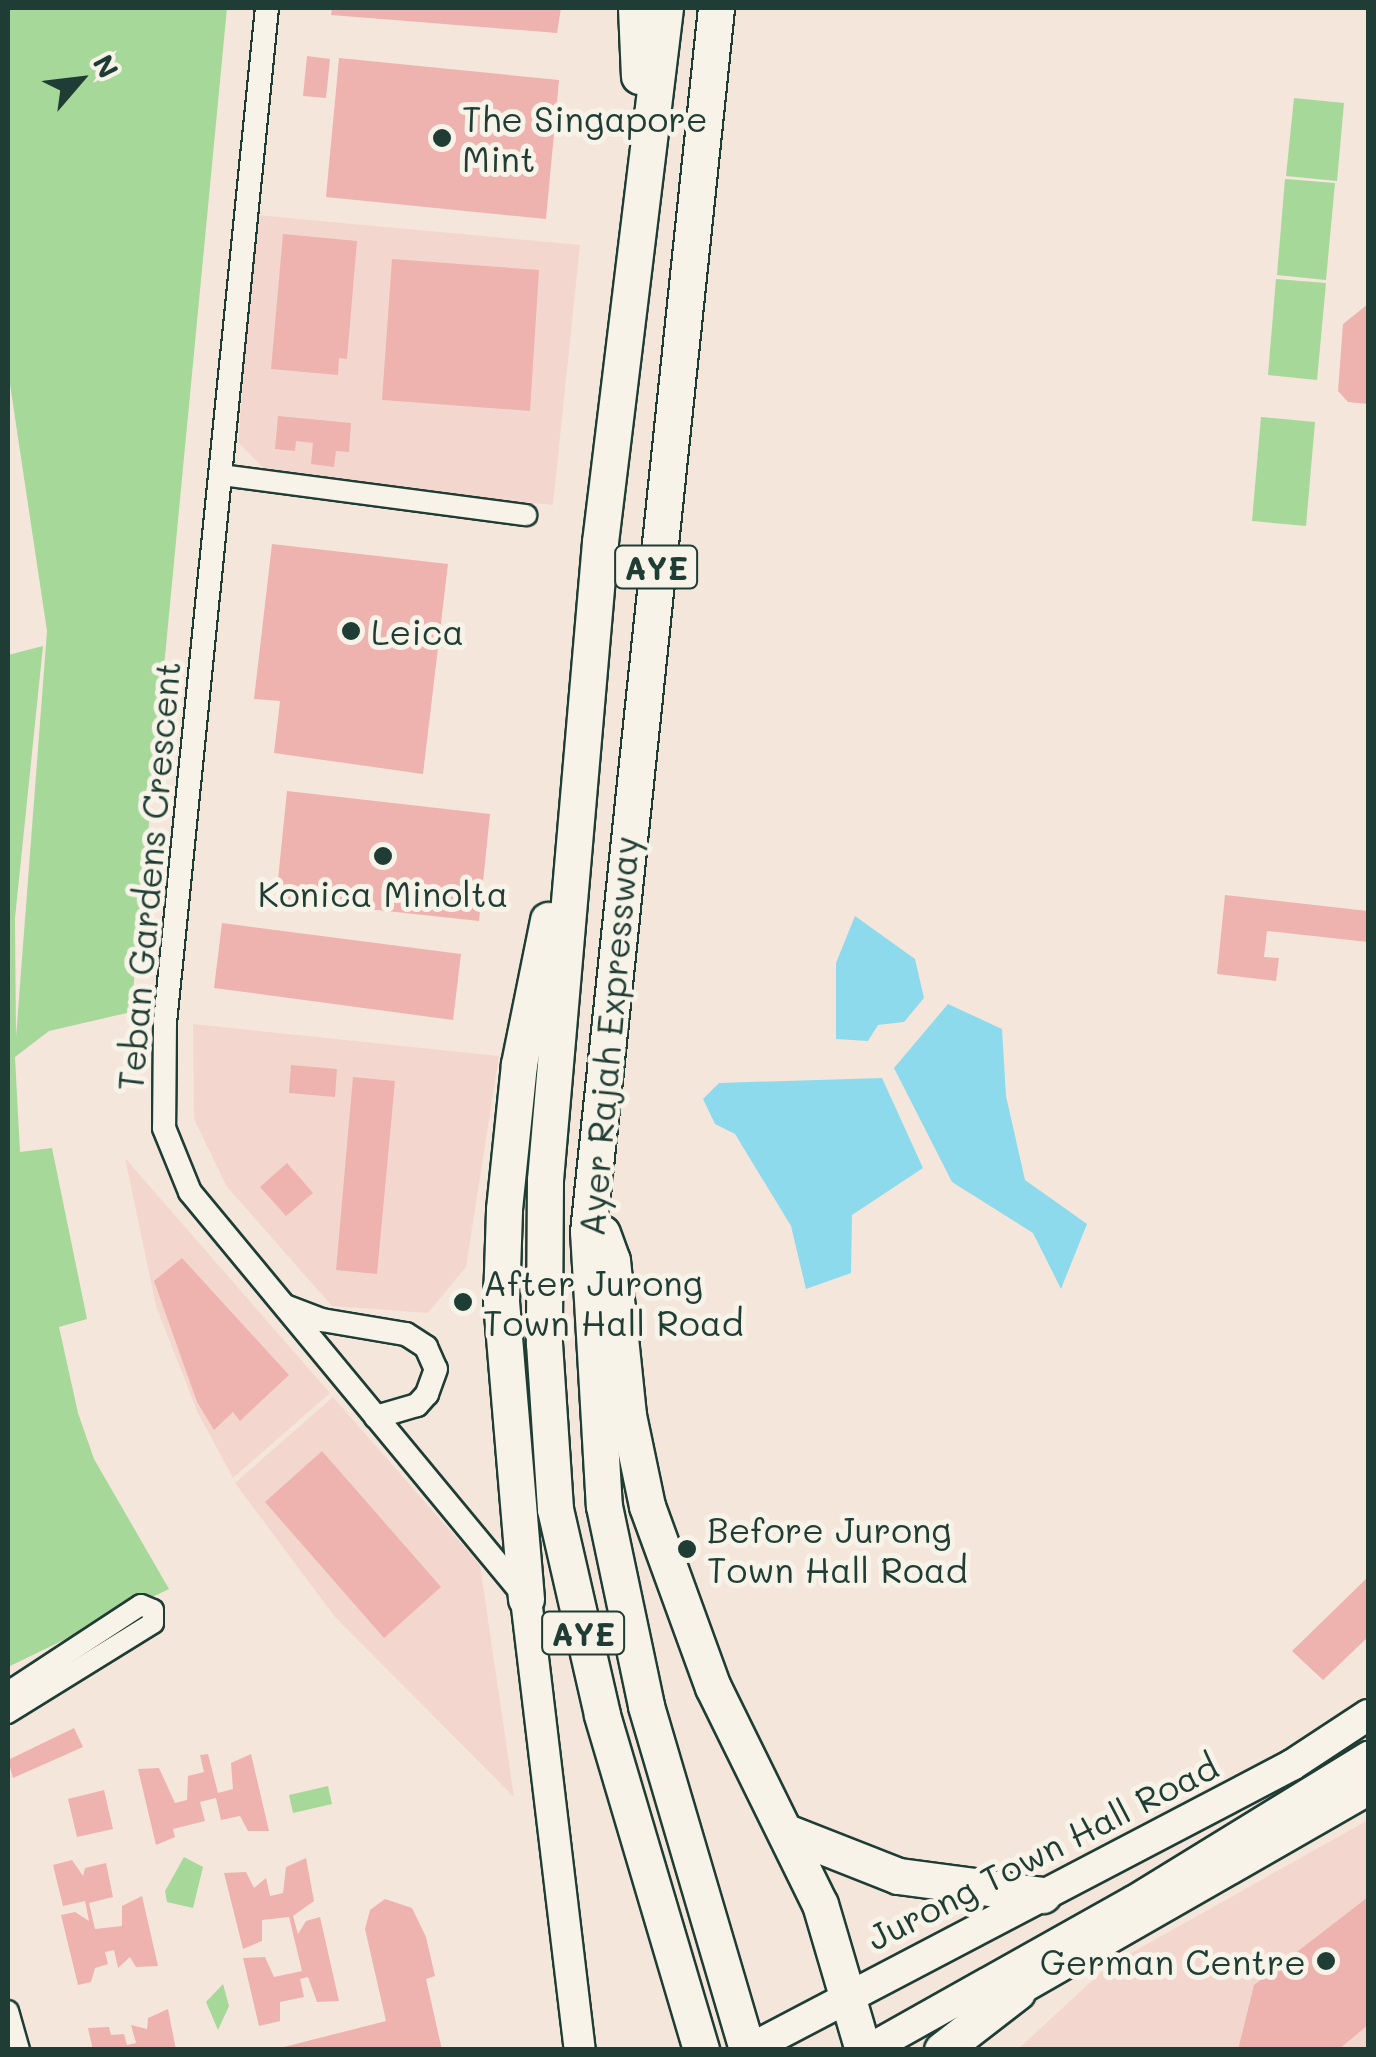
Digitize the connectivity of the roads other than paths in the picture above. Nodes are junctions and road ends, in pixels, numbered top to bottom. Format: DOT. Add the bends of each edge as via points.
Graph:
graph roads {
  1 [pos="268,8"];
  2 [pos="636,8"];
  3 [pos="665,8"];
  4 [pos="716,8"];
  5 [pos="651,98"];
  6 [pos="220,475"];
  7 [pos="526,514"];
  8 [pos="581,757"];
  9 [pos="588,1205"];
  10 [pos="282,1304"];
  11 [pos="376,1417"];
  12 [pos="526,1599"];
  13 [pos="8,1692"];
  14 [pos="8,1713"];
  15 [pos="1368,1716"];
  16 [pos="1368,1757"];
  17 [pos="1368,1790"];
  18 [pos="789,1832"];
  19 [pos="1043,1895"];
  20 [pos="850,1992"];
  21 [pos="1016,1992"];
  22 [pos="8,2011"];
  23 [pos="576,2043"];
  24 [pos="19,2050"];
  25 [pos="701,2050"];
  26 [pos="747,2050"];
  27 [pos="865,2050"];
  28 [pos="905,2050"];
  29 [pos="942,2050"];
  1 -- 6 [label="street, Teban Gardens Crescent"];
  2 -- 5 [label="highway" via="640,78"];
  3 -- 5 [label="highway, Ayer Rajah Expressway / AYE"];
  4 -- 9 [label="highway, Ayer Rajah Expressway / AYE"];
  5 -- 8 [label="highway, Ayer Rajah Expressway / AYE"];
  6 -- 7 [label="street"];
  6 -- 10 [label="street, Teban Gardens Crescent" via="165,1022 163,1114 173,1162 190,1192"];
  8 -- 12 [label="highway" via="519,1064 505,1195 501,1301"];
  8 -- 25 [label="highway, Ayer Rajah Expressway / AYE" via="545,1180 550,1453 556,1509 602,1715"];
  9 -- 18 [label="highway" via="612,1260 628,1415 647,1506 713,1687"];
  9 -- 26 [label="highway, Ayer Rajah Expressway / AYE" via="594,1425 604,1506 646,1706"];
  10 -- 11 [label="street, Teban Gardens Crescent"];
  10 -- 11 [label="street" via="322,1320 406,1334 426,1347 436,1370 427,1394 416,1405"];
  11 -- 12 [label="street, Teban Gardens Crescent" via="494,1552"];
  12 -- 23 [label="main road"];
  13 -- 14 [label="street" via="142,1605 153,1610 153,1623"];
  15 -- 19 [label="main road, Jurong Town Hall Road" via="1292,1765"];
  16 -- 27 [label="main road" via="1134,1901"];
  17 -- 21 [label="main road"];
  18 -- 19 [label="highway" via="898,1876"];
  18 -- 20 [label="highway"];
  19 -- 20 [label="main road, Jurong Town Hall Road"];
  20 -- 26 [label="main road, Jurong Town Hall Road"];
  20 -- 27 [label="highway"];
  21 -- 28 [label="main road"];
  21 -- 29 [label="highway"];
  22 -- 24 [label="street"];
}
